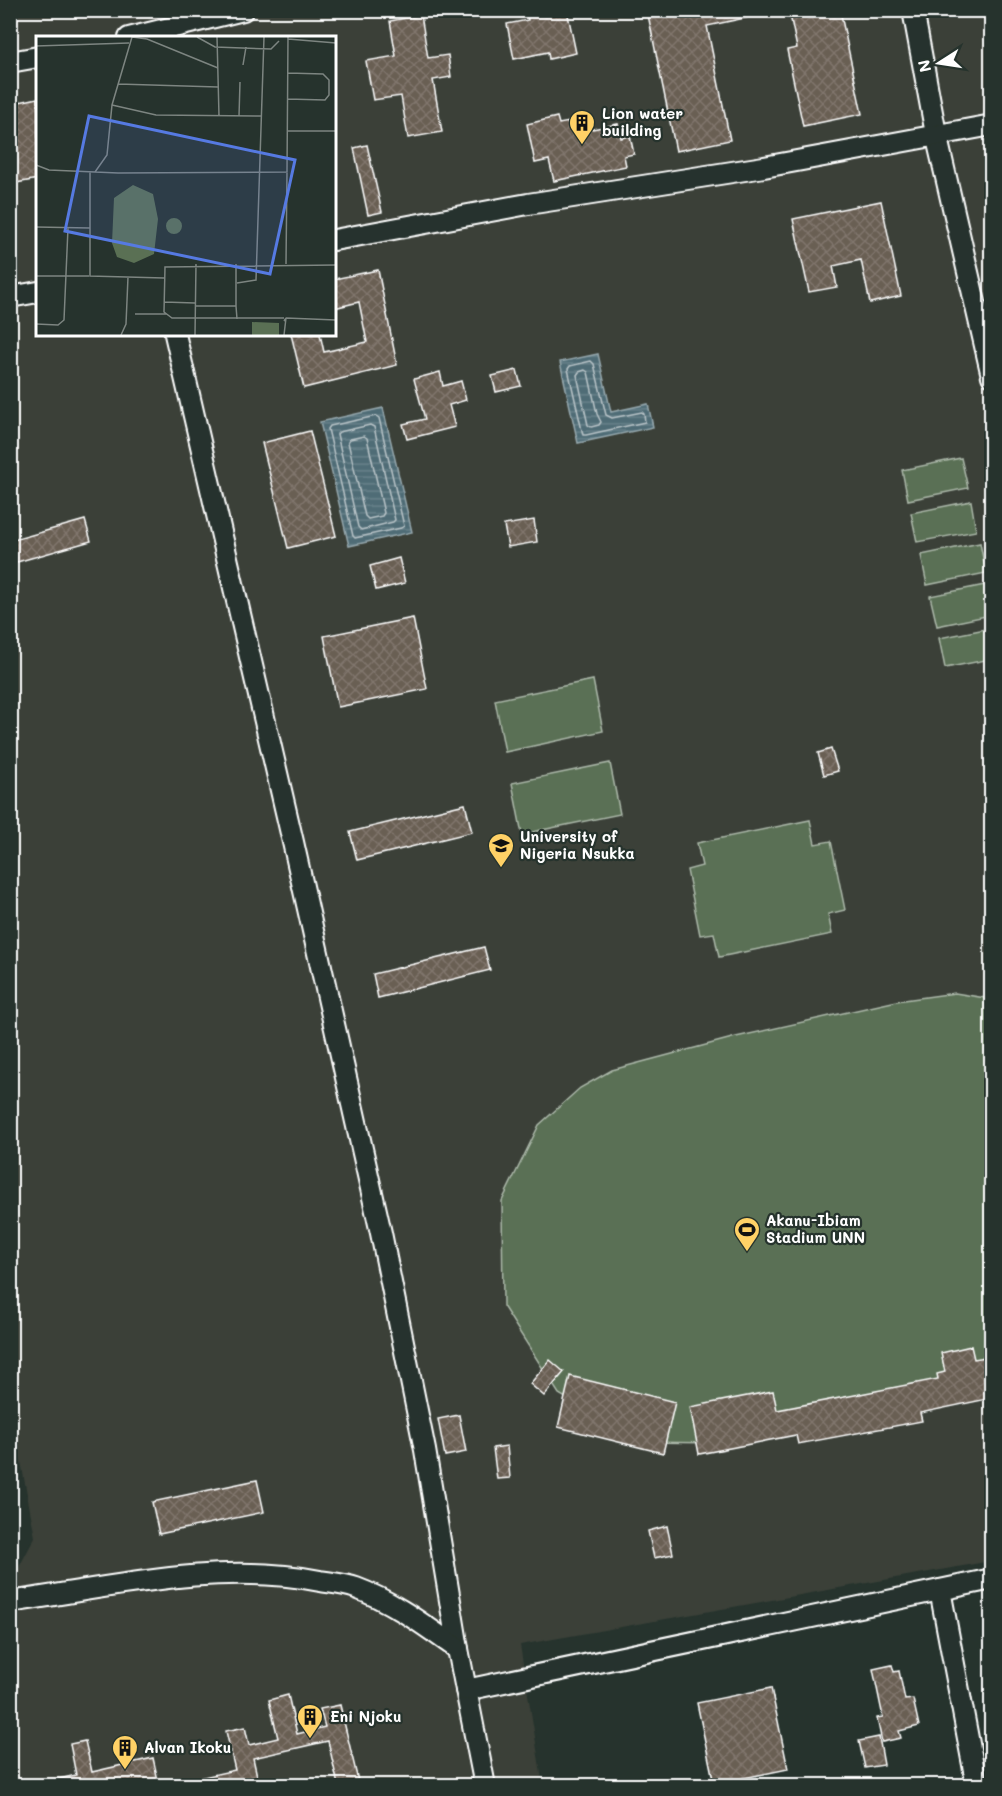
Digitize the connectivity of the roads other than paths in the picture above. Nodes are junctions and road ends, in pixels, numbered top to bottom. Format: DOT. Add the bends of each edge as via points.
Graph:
graph roads {
  1 [pos="243,10"];
  2 [pos="914,10"];
  3 [pos="137,36"];
  4 [pos="36,57"];
  5 [pos="10,62"];
  6 [pos="992,125"];
  7 [pos="936,134"];
  8 [pos="336,240"];
  9 [pos="36,292"];
  10 [pos="10,297"];
  11 [pos="984,302"];
  12 [pos="175,336"];
  13 [pos="992,376"];
  14 [pos="992,1579"];
  15 [pos="940,1590"];
  16 [pos="10,1602"];
  17 [pos="458,1649"];
  18 [pos="466,1690"];
  19 [pos="981,1779"];
  20 [pos="485,1785"];
  1 -- 3 [label="street"];
  2 -- 7 [label="street"];
  4 -- 5 [label="street"];
  6 -- 7 [label="street"];
  7 -- 8 [label="street"];
  7 -- 11 [label="street"];
  9 -- 10 [label="street"];
  11 -- 13 [label="street"];
  12 -- 17 [label="street" via="381,1233 425,1450"];
  14 -- 15 [label="street"];
  15 -- 18 [label="street"];
  15 -- 19 [label="street"];
  16 -- 17 [label="street" via="162,1579 235,1573 295,1576 354,1588 403,1610"];
  17 -- 18 [label="street"];
  18 -- 20 [label="street"];
}
